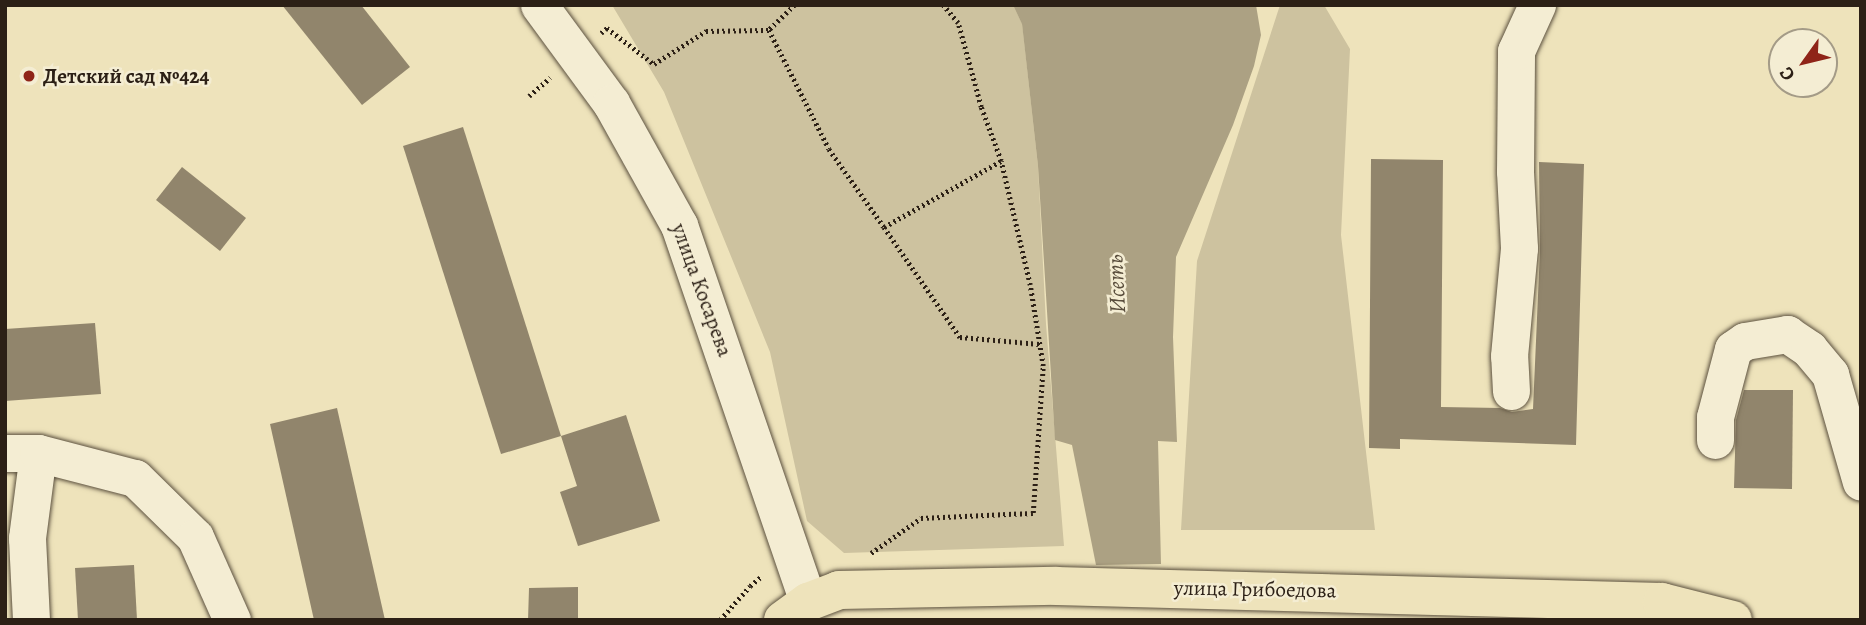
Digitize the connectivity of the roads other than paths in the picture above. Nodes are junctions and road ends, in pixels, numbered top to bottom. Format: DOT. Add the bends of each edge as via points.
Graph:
graph roads {
  1 [pos="539,5"];
  2 [pos="1537,5"];
  3 [pos="1511,391"];
  4 [pos="1715,440"];
  5 [pos="21,453"];
  6 [pos="1861,482"];
  7 [pos="27,538"];
  8 [pos="5,593"];
  9 [pos="795,611"];
  10 [pos="31,620"];
  11 [pos="232,620"];
  12 [pos="1733,620"];
  1 -- 9 [label="street, улица Косарева" via="611,103 679,225 728,360"];
  2 -- 3 [label="street" via="1516,51 1519,248 1509,356"];
  4 -- 6 [label="street" via="1718,406 1733,349 1745,341 1787,334 1809,349 1830,374"];
  5 -- 7 [label="street"];
  5 -- 11 [label="street" via="135,478 195,537"];
  7 -- 8 [label="street"];
  7 -- 10 [label="street"];
  9 -- 12 [label="main road, улица Грибоедова" via="839,590 1056,586 1662,602"];
}
